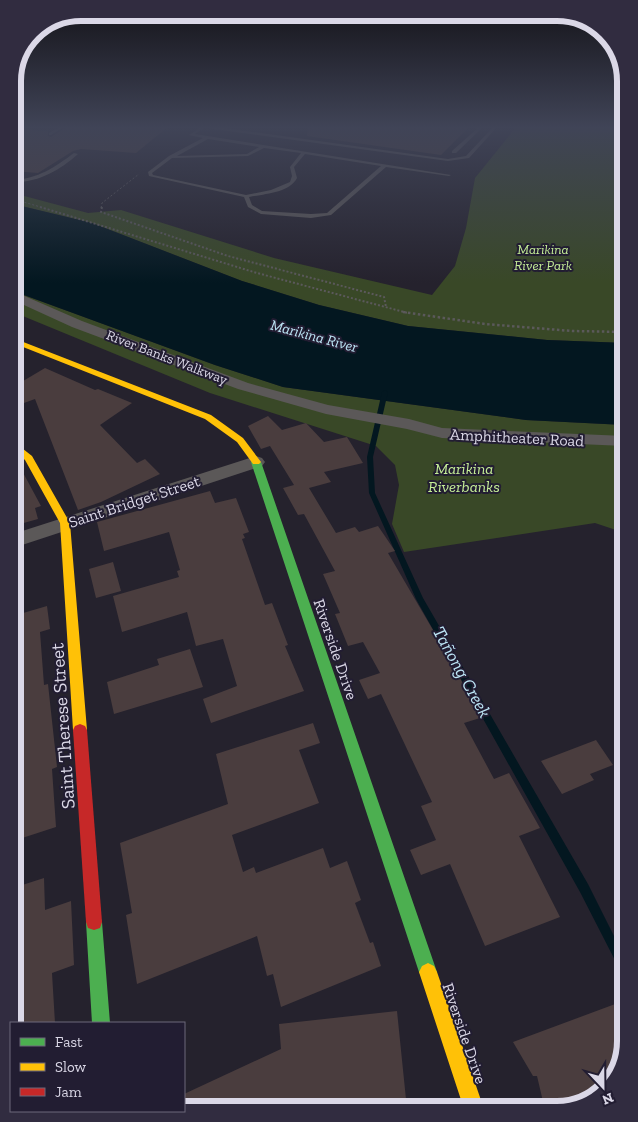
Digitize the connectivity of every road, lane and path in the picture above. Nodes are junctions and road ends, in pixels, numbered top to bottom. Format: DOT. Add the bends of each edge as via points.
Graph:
graph roads {
  1 [pos="36,178"];
  2 [pos="133,178"];
  3 [pos="162,178"];
  4 [pos="294,178"];
  5 [pos="370,178"];
  6 [pos="21,181"];
  7 [pos="246,196"];
  8 [pos="21,201"];
  9 [pos="21,299"];
  10 [pos="386,307"];
  11 [pos="617,332"];
  12 [pos="21,343"];
  13 [pos="409,424"];
  14 [pos="617,441"];
  15 [pos="21,451"];
  16 [pos="256,462"];
  17 [pos="65,523"];
  18 [pos="21,538"];
  19 [pos="101,1022"];
  20 [pos="471,1101"];
  1 -- 6 [label="lane"];
  2 -- 10 [label="path" via="102,204 101,212 228,256 384,297"];
  3 -- 7 [label="lane"];
  4 -- 7 [label="lane" via="284,187"];
  5 -- 7 [label="lane" via="329,214 311,216 261,212 250,206"];
  8 -- 10 [label="path" via="257,273"];
  9 -- 13 [label="street, River Banks Walkway" via="78,324 243,386 326,409"];
  10 -- 11 [label="path" via="414,315 485,324"];
  12 -- 16 [label="street, Riverside Drive" via="208,417 240,440"];
  13 -- 14 [label="street, Amphitheater Road" via="442,433"];
  15 -- 17 [label="street, Saint Therese Street" via="29,458"];
  16 -- 17 [label="street, Saint Bridget Street"];
  16 -- 20 [label="street, Riverside Drive"];
  17 -- 18 [label="street, Saint Bridget Street"];
  17 -- 19 [label="street, Saint Therese Street"];
}
